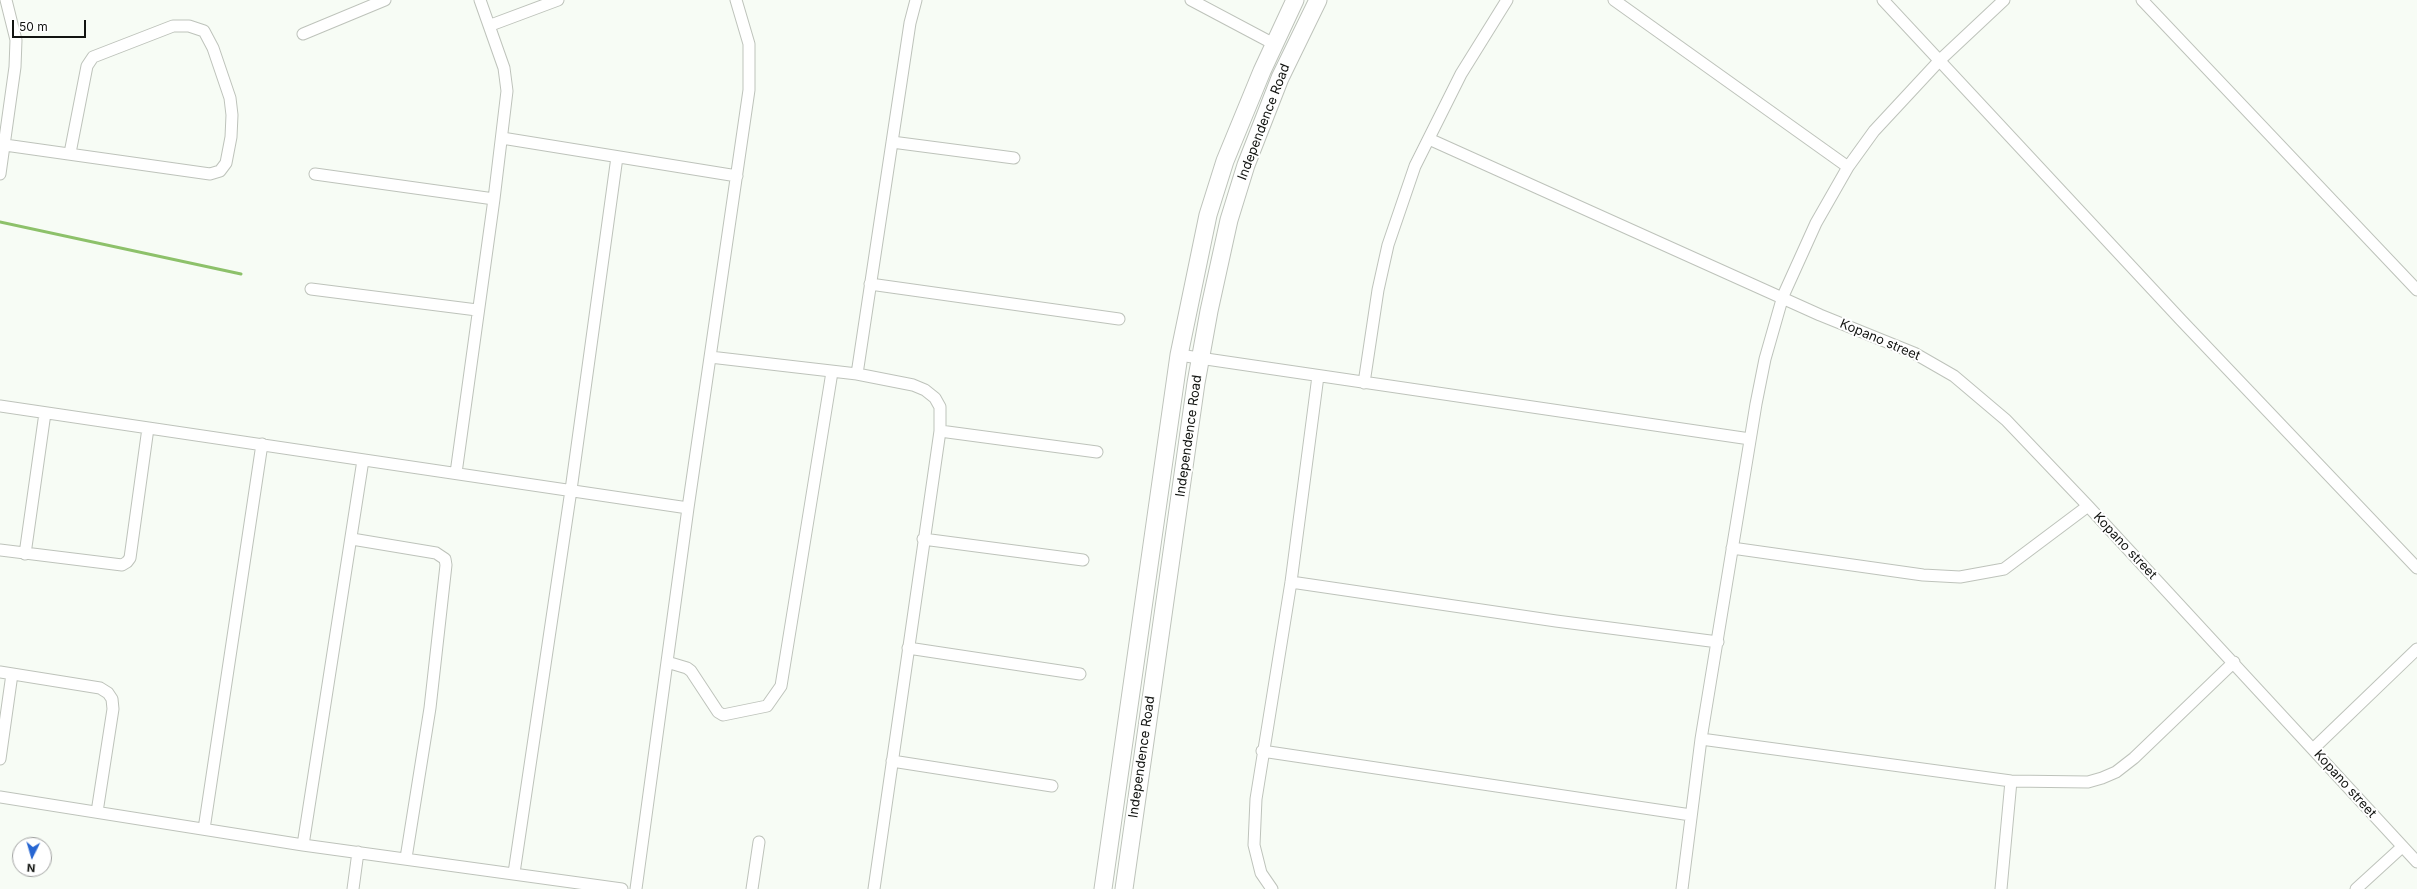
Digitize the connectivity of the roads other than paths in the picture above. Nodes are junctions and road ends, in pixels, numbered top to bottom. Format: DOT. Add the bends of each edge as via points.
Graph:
graph roads {
  1 [pos="6,0"];
  2 [pos="385,0"];
  3 [pos="480,0"];
  4 [pos="558,0"];
  5 [pos="736,0"];
  6 [pos="916,0"];
  7 [pos="1191,0"];
  8 [pos="1295,0"];
  9 [pos="1318,0"];
  10 [pos="1507,0"];
  11 [pos="1614,0"];
  12 [pos="1883,0"];
  13 [pos="2004,0"];
  14 [pos="2142,0"];
  15 [pos="491,25"];
  16 [pos="303,34"];
  17 [pos="1274,44"];
  18 [pos="1940,60"];
  19 [pos="502,138"];
  20 [pos="1429,139"];
  21 [pos="892,142"];
  22 [pos="5,145"];
  23 [pos="70,153"];
  24 [pos="618,157"];
  25 [pos="1014,158"];
  26 [pos="1848,167"];
  27 [pos="0,174"];
  28 [pos="315,174"];
  29 [pos="737,176"];
  30 [pos="494,199"];
  31 [pos="870,284"];
  32 [pos="311,289"];
  33 [pos="2417,290"];
  34 [pos="1783,296"];
  35 [pos="478,310"];
  36 [pos="1119,319"];
  37 [pos="1179,356"];
  38 [pos="710,357"];
  39 [pos="1200,358"];
  40 [pos="832,372"];
  41 [pos="857,374"];
  42 [pos="1318,376"];
  43 [pos="1364,383"];
  44 [pos="0,406"];
  45 [pos="45,413"];
  46 [pos="148,428"];
  47 [pos="940,431"];
  48 [pos="1750,438"];
  49 [pos="262,444"];
  50 [pos="1097,452"];
  51 [pos="363,460"];
  52 [pos="456,473"];
  53 [pos="571,490"];
  54 [pos="2088,506"];
  55 [pos="688,508"];
  56 [pos="352,539"];
  57 [pos="923,539"];
  58 [pos="1732,548"];
  59 [pos="0,550"];
  60 [pos="25,554"];
  61 [pos="1083,560"];
  62 [pos="2417,568"];
  63 [pos="1291,582"];
  64 [pos="1718,642"];
  65 [pos="908,648"];
  66 [pos="2417,649"];
  67 [pos="667,662"];
  68 [pos="2234,662"];
  69 [pos="0,672"];
  70 [pos="12,674"];
  71 [pos="1080,674"];
  72 [pos="1701,739"];
  73 [pos="2313,749"];
  74 [pos="1262,751"];
  75 [pos="0,759"];
  76 [pos="892,761"];
  77 [pos="2011,781"];
  78 [pos="1052,786"];
  79 [pos="0,797"];
  80 [pos="98,812"];
  81 [pos="1692,815"];
  82 [pos="204,829"];
  83 [pos="759,842"];
  84 [pos="303,845"];
  85 [pos="2402,847"];
  86 [pos="358,852"];
  87 [pos="406,858"];
  88 [pos="2417,862"];
  89 [pos="514,873"];
  90 [pos="353,889"];
  91 [pos="622,889"];
  92 [pos="636,889"];
  93 [pos="752,889"];
  94 [pos="874,889"];
  95 [pos="1103,889"];
  96 [pos="1124,889"];
  97 [pos="1272,889"];
  98 [pos="1682,889"];
  99 [pos="2001,889"];
  100 [pos="2356,889"];
  1 -- 22 [label="street" via="16,40"];
  2 -- 16 [label="street"];
  3 -- 15 [label="street"];
  4 -- 15 [label="street"];
  5 -- 29 [label="street" via="747,31 751,69"];
  6 -- 21 [label="street" via="910,23"];
  7 -- 17 [label="street"];
  8 -- 17 [label="main road, Independence Road"];
  9 -- 39 [label="main road, Independence Road" via="1280,78 1246,166 1230,220"];
  10 -- 20 [label="street" via="1460,74"];
  11 -- 26 [label="street"];
  12 -- 18 [label="street"];
  13 -- 18 [label="street"];
  14 -- 33 [label="street"];
  15 -- 19 [label="street" via="504,68 507,91"];
  17 -- 37 [label="main road, Independence Road" via="1225,161 1208,215"];
  18 -- 26 [label="street" via="1891,111"];
  18 -- 62 [label="street" via="2181,320"];
  19 -- 24 [label="street"];
  19 -- 30 [label="street"];
  20 -- 34 [label="street, Kopano street"];
  20 -- 43 [label="street" via="1415,166 1388,245 1378,290"];
  21 -- 25 [label="street"];
  21 -- 31 [label="street"];
  22 -- 23 [label="street"];
  22 -- 27 [label="street"];
  23 -- 23 [label="street" via="210,174 220,171 226,163 232,115 230,98 213,48 204,31 189,26 173,26 92,57 87,66"];
  24 -- 29 [label="street"];
  24 -- 53 [label="street"];
  26 -- 34 [label="street" via="1816,223"];
  28 -- 30 [label="street"];
  29 -- 38 [label="street"];
  30 -- 35 [label="street"];
  31 -- 36 [label="street"];
  31 -- 41 [label="street"];
  32 -- 35 [label="street"];
  34 -- 48 [label="street" via="1765,359"];
  34 -- 54 [label="street, Kopano street" via="1820,315 1914,353 1954,376 2006,420"];
  35 -- 52 [label="street"];
  37 -- 39 [label="street"];
  37 -- 95 [label="main road, Independence Road"];
  38 -- 40 [label="street"];
  38 -- 55 [label="street"];
  39 -- 42 [label="street"];
  39 -- 96 [label="main road, Independence Road"];
  40 -- 41 [label="street"];
  40 -- 67 [label="street" via="781,686 767,706 723,715 718,712 691,671"];
  41 -- 47 [label="street" via="913,385 925,390 935,398 940,407"];
  42 -- 43 [label="street"];
  42 -- 63 [label="street"];
  43 -- 48 [label="street"];
  44 -- 45 [label="street"];
  45 -- 46 [label="street"];
  45 -- 60 [label="street"];
  46 -- 49 [label="street"];
  46 -- 60 [label="street" via="130,558 127,562 122,565"];
  47 -- 50 [label="street"];
  47 -- 57 [label="street"];
  48 -- 58 [label="street"];
  49 -- 51 [label="street"];
  49 -- 82 [label="street"];
  51 -- 52 [label="street"];
  51 -- 56 [label="street"];
  52 -- 53 [label="street"];
  53 -- 55 [label="street"];
  53 -- 89 [label="street"];
  54 -- 58 [label="street" via="2004,569 1960,577 1923,575"];
  54 -- 68 [label="street, Kopano street"];
  55 -- 67 [label="street"];
  56 -- 84 [label="street"];
  56 -- 87 [label="street" via="436,553 445,559 430,708"];
  57 -- 61 [label="street"];
  57 -- 65 [label="street"];
  58 -- 64 [label="street"];
  59 -- 60 [label="street"];
  63 -- 64 [label="street"];
  63 -- 74 [label="street"];
  64 -- 72 [label="street"];
  65 -- 71 [label="street"];
  65 -- 76 [label="street"];
  66 -- 73 [label="street"];
  67 -- 92 [label="street"];
  68 -- 73 [label="street, Kopano street"];
  68 -- 77 [label="street" via="2134,758 2116,772 2077,783"];
  69 -- 70 [label="street"];
  70 -- 75 [label="street"];
  70 -- 80 [label="street" via="100,688 112,699 113,709"];
  72 -- 77 [label="street"];
  72 -- 81 [label="street"];
  73 -- 85 [label="street, Kopano street"];
  74 -- 81 [label="street"];
  74 -- 97 [label="street" via="1254,845 1261,872"];
  76 -- 78 [label="street"];
  76 -- 94 [label="street"];
  77 -- 99 [label="street"];
  79 -- 80 [label="street"];
  80 -- 82 [label="street"];
  81 -- 98 [label="street"];
  82 -- 84 [label="street"];
  83 -- 93 [label="street"];
  84 -- 86 [label="street"];
  85 -- 88 [label="street, Kopano street"];
  85 -- 100 [label="street"];
  86 -- 87 [label="street"];
  86 -- 90 [label="street"];
  87 -- 89 [label="street"];
  89 -- 91 [label="street"];
}
